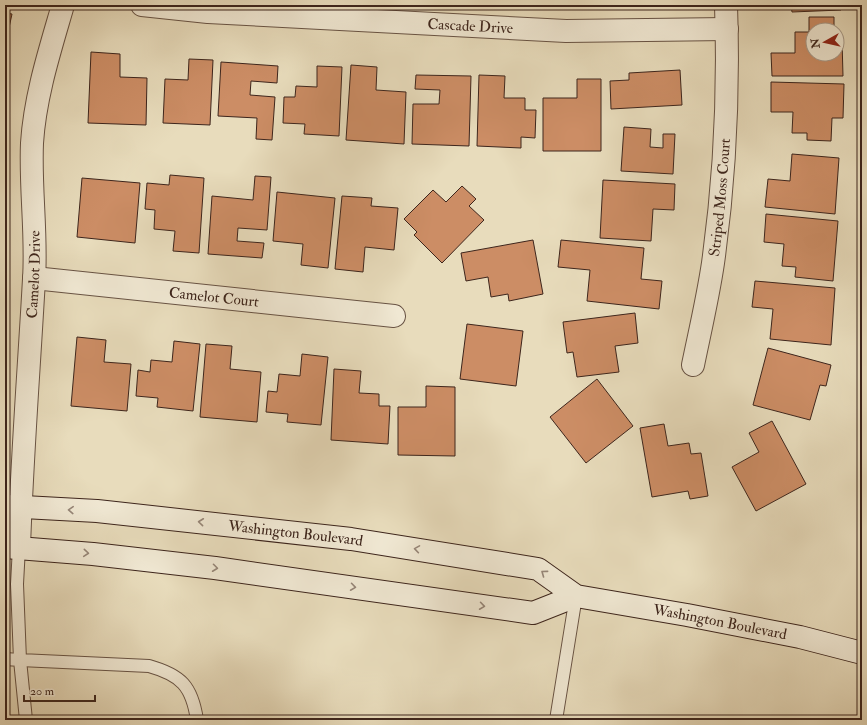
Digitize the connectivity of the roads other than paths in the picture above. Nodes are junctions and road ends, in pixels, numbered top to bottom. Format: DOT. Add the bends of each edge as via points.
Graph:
graph roads {
  1 [pos="63,5"];
  2 [pos="142,5"];
  3 [pos="726,5"];
  4 [pos="431,14"];
  5 [pos="727,29"];
  6 [pos="34,278"];
  7 [pos="394,316"];
  8 [pos="694,365"];
  9 [pos="13,506"];
  10 [pos="12,547"];
  11 [pos="576,596"];
  12 [pos="862,653"];
  13 [pos="5,659"];
  14 [pos="20,660"];
  15 [pos="26,720"];
  16 [pos="197,720"];
  17 [pos="556,720"];
  1 -- 6 [label="street, Camelot Drive" via="41,82 33,141 31,186 35,242"];
  2 -- 4 [label="street, Cascade Drive" via="208,12"];
  3 -- 5 [label="street, Striped Moss Court"];
  4 -- 5 [label="street, Cascade Drive" via="566,31"];
  5 -- 8 [label="street, Striped Moss Court" via="726,142 713,264"];
  6 -- 7 [label="street, Camelot Court"];
  6 -- 9 [label="street, Camelot Drive"];
  9 -- 10 [label="street, Camelot Drive"];
  11 -- 9 [label="street, Washington Boulevard, one-way" via="538,569 394,545 120,514"];
  10 -- 11 [label="street, one-way" via="215,568 533,614"];
  10 -- 14 [label="lane" via="18,584"];
  11 -- 12 [label="street, Washington Boulevard" via="800,637"];
  11 -- 17 [label="lane"];
  13 -- 14 [label="lane"];
  14 -- 15 [label="lane"];
  14 -- 16 [label="lane" via="149,666 169,672 182,681 190,695"];
}
